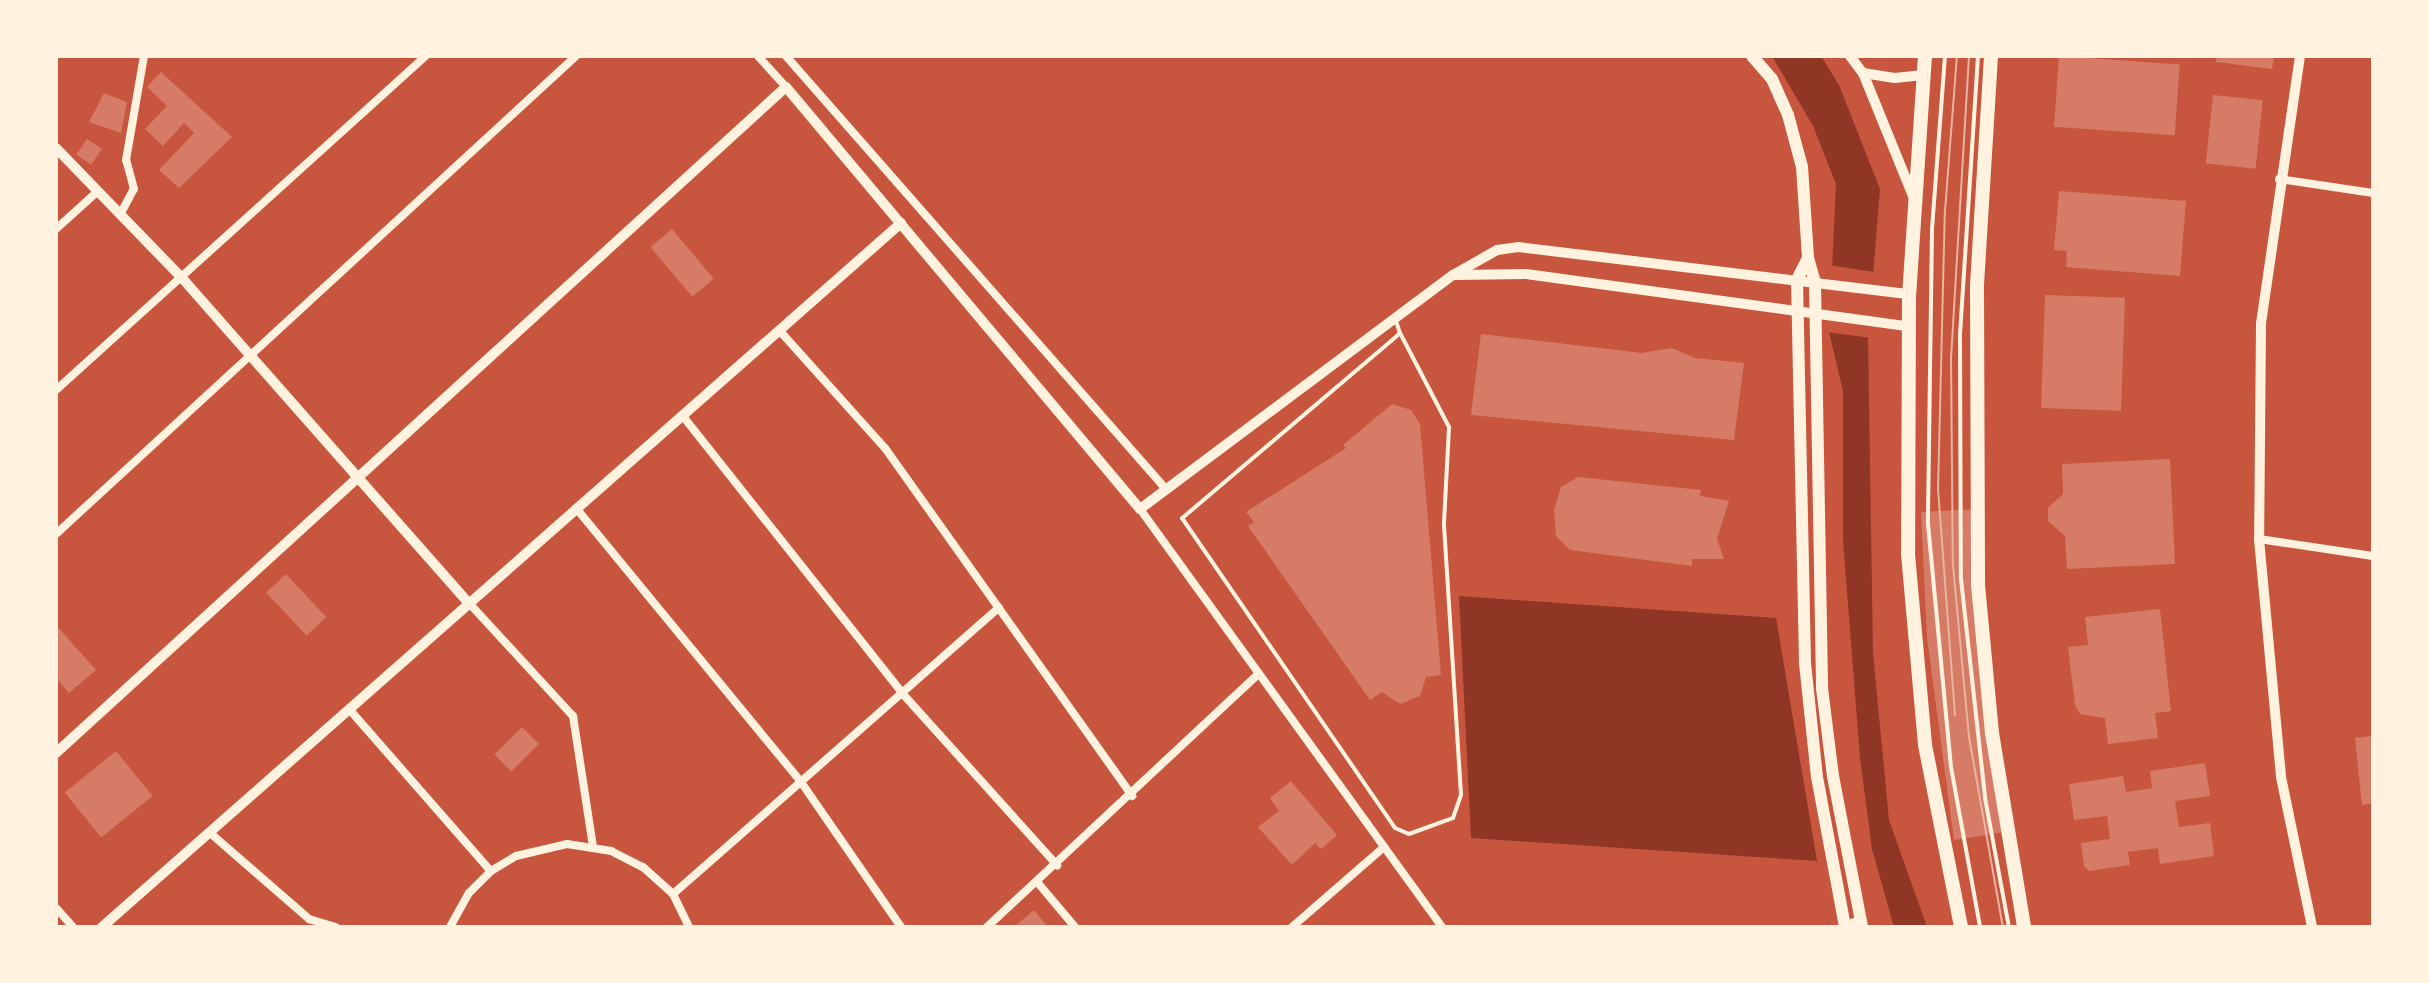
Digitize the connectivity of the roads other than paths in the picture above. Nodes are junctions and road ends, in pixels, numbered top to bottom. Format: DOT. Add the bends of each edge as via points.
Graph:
graph roads {
  1 [pos="144,56"];
  2 [pos="426,56"];
  3 [pos="576,56"];
  4 [pos="758,56"];
  5 [pos="786,56"];
  6 [pos="1752,56"];
  7 [pos="1850,56"];
  8 [pos="1925,56"];
  9 [pos="1945,56"];
  10 [pos="1978,56"];
  11 [pos="1991,56"];
  12 [pos="2300,56"];
  13 [pos="1863,73"];
  14 [pos="1923,75"];
  15 [pos="786,87"];
  16 [pos="56,148"];
  17 [pos="2279,179"];
  18 [pos="98,191"];
  19 [pos="2373,193"];
  20 [pos="1914,198"];
  21 [pos="121,213"];
  22 [pos="901,223"];
  23 [pos="56,229"];
  24 [pos="1808,258"];
  25 [pos="1453,275"];
  26 [pos="182,278"];
  27 [pos="1797,280"];
  28 [pos="1820,283"];
  29 [pos="1909,294"];
  30 [pos="1798,311"];
  31 [pos="1821,315"];
  32 [pos="1395,318"];
  33 [pos="1908,326"];
  34 [pos="779,330"];
  35 [pos="1400,333"];
  36 [pos="250,358"];
  37 [pos="56,390"];
  38 [pos="682,415"];
  39 [pos="360,479"];
  40 [pos="1165,488"];
  41 [pos="576,508"];
  42 [pos="1140,509"];
  43 [pos="56,534"];
  44 [pos="2259,539"];
  45 [pos="2373,556"];
  46 [pos="469,603"];
  47 [pos="999,608"];
  48 [pos="1258,674"];
  49 [pos="902,693"];
  50 [pos="349,709"];
  51 [pos="56,753"];
  52 [pos="801,782"];
  53 [pos="1132,796"];
  54 [pos="209,832"];
  55 [pos="593,846"];
  56 [pos="1384,847"];
  57 [pos="1057,865"];
  58 [pos="491,871"];
  59 [pos="1038,883"];
  60 [pos="673,894"];
  61 [pos="56,908"];
  62 [pos="1862,925"];
  63 [pos="73,927"];
  64 [pos="102,927"];
  65 [pos="336,927"];
  66 [pos="450,927"];
  67 [pos="689,927"];
  68 [pos="901,927"];
  69 [pos="987,927"];
  70 [pos="1075,927"];
  71 [pos="1292,927"];
  72 [pos="1442,927"];
  73 [pos="1845,927"];
  74 [pos="1961,927"];
  75 [pos="1980,927"];
  76 [pos="2009,927"];
  77 [pos="2024,927"];
  78 [pos="2312,927"];
  1 -- 21 [label="street" via="126,160 134,189"];
  2 -- 26 [label="street"];
  3 -- 36 [label="street"];
  4 -- 15 [label="street"];
  5 -- 40 [label="street"];
  6 -- 24 [label="main road" via="1772,79 1788,115 1802,167"];
  7 -- 13 [label="street"];
  8 -- 14 [label="main road"];
  9 -- 75 [label="lane" via="1932,229 1928,524 1951,767"];
  10 -- 76 [label="lane" via="1960,336 1961,579 1985,798"];
  11 -- 77 [label="main road" via="1977,285 1978,585 1992,733"];
  12 -- 17 [label="street"];
  13 -- 14 [label="street"];
  13 -- 20 [label="street"];
  14 -- 20 [label="main road"];
  15 -- 22 [label="street"];
  15 -- 39 [label="street"];
  16 -- 18 [label="street"];
  17 -- 19 [label="street"];
  17 -- 44 [label="street" via="2261,324"];
  18 -- 21 [label="street"];
  18 -- 23 [label="street"];
  20 -- 29 [label="main road"];
  21 -- 26 [label="street"];
  22 -- 34 [label="street"];
  22 -- 42 [label="street"];
  24 -- 27 [label="main road"];
  24 -- 28 [label="main road"];
  25 -- 27 [label="street" via="1483,255 1518,247"];
  25 -- 30 [label="street" via="1526,274"];
  25 -- 32 [label="street"];
  26 -- 36 [label="street"];
  26 -- 37 [label="street"];
  27 -- 28 [label="street"];
  27 -- 30 [label="main road"];
  28 -- 29 [label="street"];
  28 -- 31 [label="main road"];
  29 -- 33 [label="main road"];
  30 -- 31 [label="street"];
  30 -- 73 [label="main road" via="1805,663 1817,777"];
  31 -- 33 [label="street"];
  31 -- 62 [label="main road" via="1822,688"];
  32 -- 35 [label="lane"];
  32 -- 40 [label="street"];
  33 -- 74 [label="main road" via="1906,491 1913,649 1932,798"];
  34 -- 38 [label="street"];
  34 -- 47 [label="street" via="885,448"];
  35 -- 35 [label="lane" via="1182,518 1395,828 1409,834 1453,818 1461,795 1444,523 1449,427"];
  36 -- 39 [label="street"];
  36 -- 43 [label="street"];
  38 -- 41 [label="street"];
  38 -- 49 [label="street"];
  39 -- 46 [label="street"];
  39 -- 51 [label="street"];
  40 -- 42 [label="street"];
  41 -- 46 [label="street"];
  41 -- 52 [label="street"];
  42 -- 48 [label="street"];
  44 -- 45 [label="street"];
  44 -- 78 [label="street" via="2281,777"];
  46 -- 50 [label="street"];
  46 -- 55 [label="street" via="573,716"];
  47 -- 49 [label="street"];
  47 -- 53 [label="street"];
  48 -- 53 [label="street"];
  48 -- 56 [label="street"];
  49 -- 52 [label="street"];
  49 -- 57 [label="street"];
  50 -- 54 [label="street"];
  50 -- 58 [label="street"];
  52 -- 60 [label="street"];
  52 -- 68 [label="street"];
  53 -- 57 [label="street"];
  54 -- 64 [label="street"];
  54 -- 65 [label="street" via="309,919"];
  55 -- 58 [label="street" via="541,847"];
  55 -- 60 [label="street" via="635,862"];
  56 -- 71 [label="street"];
  56 -- 72 [label="street"];
  57 -- 59 [label="street"];
  58 -- 66 [label="street" via="469,893"];
  59 -- 69 [label="street"];
  59 -- 70 [label="street"];
  60 -- 67 [label="street"];
  61 -- 63 [label="street"];
  62 -- 73 [label="main road"];
}
